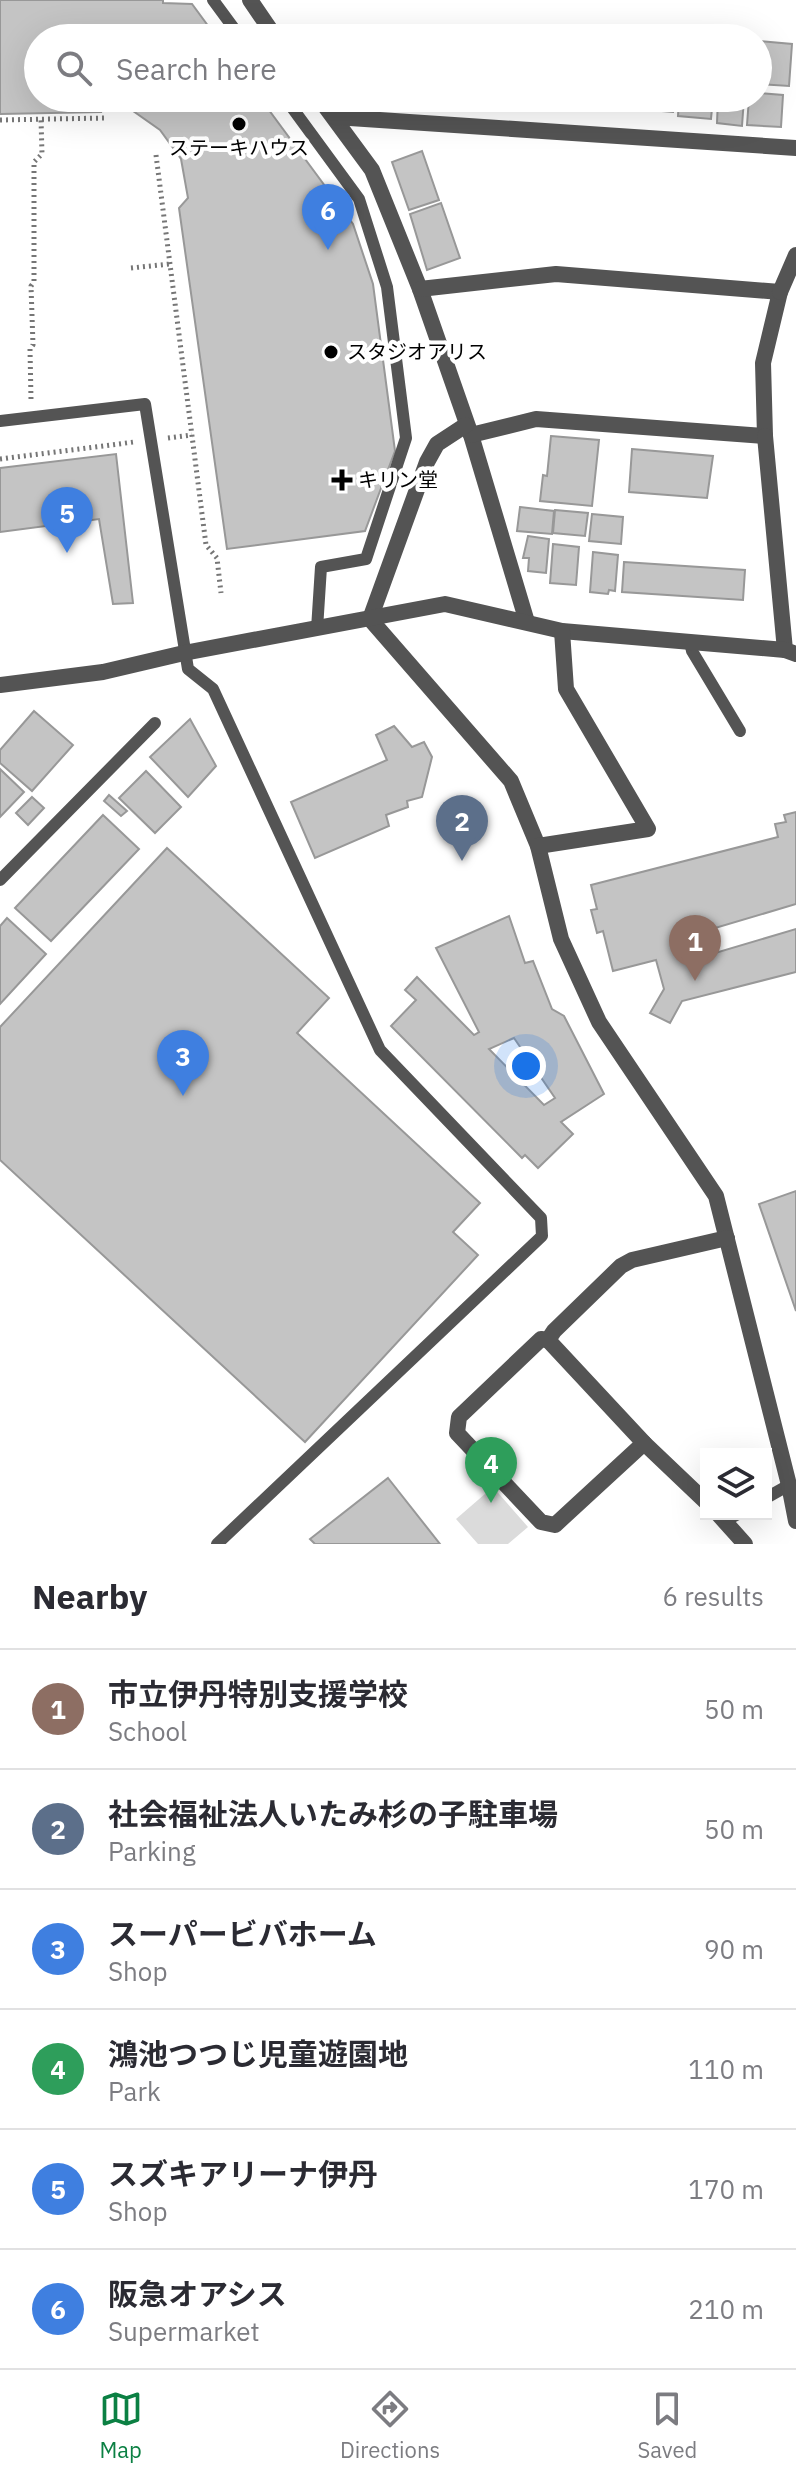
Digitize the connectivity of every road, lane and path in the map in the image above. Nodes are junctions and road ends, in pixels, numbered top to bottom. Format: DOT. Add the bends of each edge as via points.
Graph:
graph roads {
  1 [pos="213,0"];
  2 [pos="250,0"];
  3 [pos="231,24"];
  4 [pos="266,24"];
  5 [pos="295,112"];
  6 [pos="331,112"];
  7 [pos="335,117"];
  8 [pos="105,118"];
  9 [pos="41,119"];
  10 [pos="0,120"];
  11 [pos="796,148"];
  12 [pos="156,155"];
  13 [pos="796,255"];
  14 [pos="170,264"];
  15 [pos="131,268"];
  16 [pos="420,289"];
  17 [pos="780,292"];
  18 [pos="33,417"];
  19 [pos="0,421"];
  20 [pos="468,430"];
  21 [pos="192,435"];
  22 [pos="765,436"];
  23 [pos="151,440"];
  24 [pos="0,459"];
  25 [pos="221,593"];
  26 [pos="370,619"];
  27 [pos="527,622"];
  28 [pos="317,629"];
  29 [pos="562,631"];
  30 [pos="690,642"];
  31 [pos="791,652"];
  32 [pos="184,653"];
  33 [pos="0,685"];
  34 [pos="155,723"];
  35 [pos="740,731"];
  36 [pos="538,846"];
  37 [pos="0,880"];
  38 [pos="727,1238"];
  39 [pos="548,1340"];
  40 [pos="644,1443"];
  41 [pos="789,1485"];
  42 [pos="772,1495"];
  43 [pos="700,1496"];
  44 [pos="730,1520"];
  45 [pos="796,1521"];
  46 [pos="217,1544"];
  47 [pos="745,1544"];
  1 -- 3 [label="lane"];
  2 -- 4 [label="street"];
  5 -- 28 [label="lane" via="359,199 387,287 406,438 366,559 321,567"];
  6 -- 7 [label="street"];
  7 -- 11 [label="street"];
  7 -- 16 [label="street" via="372,170"];
  8 -- 9 [label="path"];
  9 -- 10 [label="path"];
  9 -- 18 [label="path" via="42,154 34,162"];
  12 -- 14 [label="path"];
  13 -- 17 [label="street"];
  14 -- 15 [label="path"];
  14 -- 21 [label="path"];
  16 -- 17 [label="street" via="556,274"];
  16 -- 20 [label="street"];
  17 -- 22 [label="street" via="763,363"];
  18 -- 19 [label="lane"];
  18 -- 23 [label="lane" via="145,404"];
  20 -- 22 [label="street" via="536,419"];
  20 -- 26 [label="street" via="437,444 427,462"];
  20 -- 27 [label="street"];
  21 -- 23 [label="path"];
  21 -- 25 [label="path" via="206,545 217,558"];
  22 -- 31 [label="street"];
  23 -- 24 [label="path"];
  23 -- 32 [label="lane"];
  26 -- 27 [label="street" via="445,604"];
  26 -- 28 [label="street"];
  26 -- 36 [label="street" via="511,781"];
  27 -- 29 [label="street"];
  28 -- 32 [label="street"];
  29 -- 30 [label="street"];
  29 -- 36 [label="street" via="566,689 648,829"];
  30 -- 31 [label="street"];
  30 -- 35 [label="lane"];
  32 -- 33 [label="street" via="103,672"];
  32 -- 46 [label="lane" via="188,669 213,689 380,1050 541,1218 542,1236"];
  34 -- 37 [label="lane"];
  36 -- 38 [label="street" via="561,939 599,1022 716,1196"];
  38 -- 39 [label="street" via="621,1266"];
  38 -- 41 [label="street"];
  39 -- 40 [label="street"];
  39 -- 40 [label="street" via="541,1339 459,1417 457,1433 467,1445 541,1522 555,1525"];
  40 -- 43 [label="street"];
  41 -- 42 [label="lane"];
  41 -- 45 [label="street"];
  44 -- 47 [label="street"];
}
